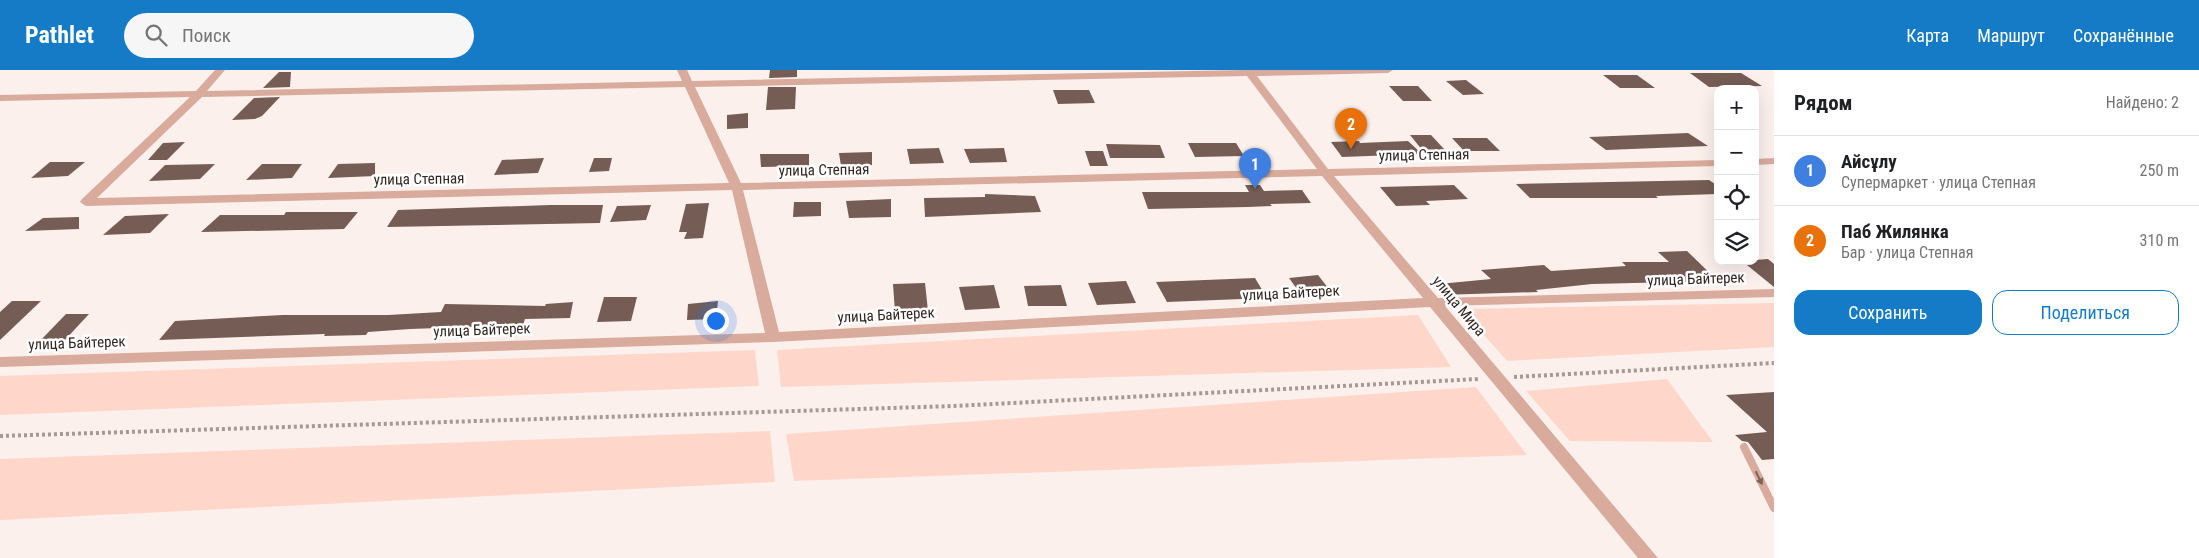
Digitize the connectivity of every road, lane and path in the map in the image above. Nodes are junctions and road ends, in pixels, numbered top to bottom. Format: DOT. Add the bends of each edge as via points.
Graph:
graph roads {
  1 [pos="220,70"];
  2 [pos="682,70"];
  3 [pos="1388,70"];
  4 [pos="1250,71"];
  5 [pos="688,84"];
  6 [pos="199,94"];
  7 [pos="0,98"];
  8 [pos="1774,161"];
  9 [pos="1759,162"];
  10 [pos="1714,163"];
  11 [pos="1325,172"];
  12 [pos="738,187"];
  13 [pos="1774,293"];
  14 [pos="1435,302"];
  15 [pos="773,337"];
  16 [pos="0,362"];
  17 [pos="1774,363"];
  18 [pos="1498,378"];
  19 [pos="0,436"];
  20 [pos="1744,447"];
  21 [pos="1774,508"];
  22 [pos="1650,558"];
  1 -- 6 [label="street"];
  2 -- 5 [label="street"];
  3 -- 4 [label="street"];
  4 -- 5 [label="street"];
  4 -- 11 [label="street, улица Мира"];
  5 -- 6 [label="street"];
  5 -- 12 [label="street"];
  6 -- 7 [label="street"];
  6 -- 12 [label="street, улица Степная" via="86,202"];
  8 -- 9 [label="street"];
  10 -- 11 [label="street, улица Степная"];
  11 -- 12 [label="street, улица Степная"];
  11 -- 14 [label="street, улица Мира"];
  12 -- 15 [label="street"];
  13 -- 14 [label="street, улица Байтерек"];
  14 -- 15 [label="street, улица Байтерек"];
  14 -- 18 [label="street, улица Мира"];
  15 -- 16 [label="street, улица Байтерек"];
  17 -- 18 [label="path"];
  18 -- 19 [label="path" via="954,406"];
  18 -- 22 [label="street, улица Мира"];
  20 -- 21 [label="lane, one-way"];
}
